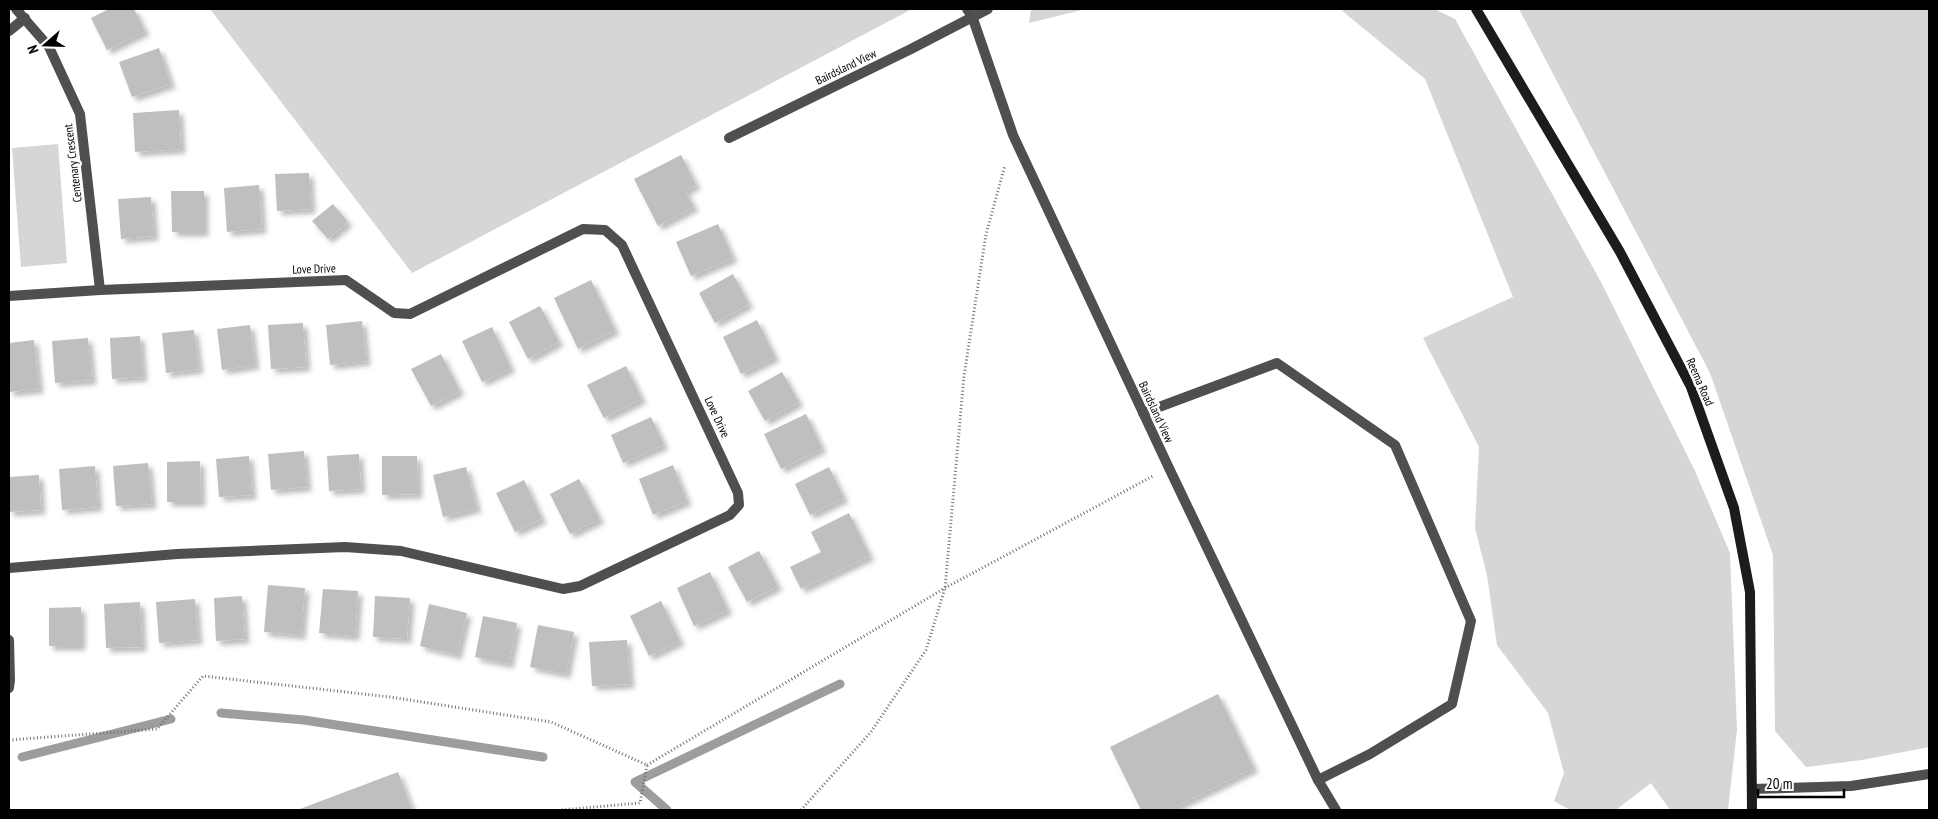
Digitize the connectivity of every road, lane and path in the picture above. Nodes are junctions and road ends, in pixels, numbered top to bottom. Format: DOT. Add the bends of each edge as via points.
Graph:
graph roads {
  1 [pos="16,9"];
  2 [pos="988,9"];
  3 [pos="1476,9"];
  4 [pos="969,12"];
  5 [pos="25,18"];
  6 [pos="9,31"];
  7 [pos="1013,135"];
  8 [pos="729,138"];
  9 [pos="100,290"];
  10 [pos="9,296"];
  11 [pos="1143,413"];
  12 [pos="1169,468"];
  13 [pos="9,568"];
  14 [pos="945,588"];
  15 [pos="9,640"];
  16 [pos="9,688"];
  17 [pos="9,740"];
  18 [pos="647,765"];
  19 [pos="1929,774"];
  20 [pos="1318,780"];
  21 [pos="1752,789"];
  22 [pos="561,810"];
  23 [pos="801,810"];
  24 [pos="1336,810"];
  25 [pos="1752,810"];
  1 -- 5 [label="street, Centenary Crescent"];
  2 -- 4 [label="street, Bairdsland View"];
  3 -- 21 [label="street, Reema Road" via="1620,252 1691,387 1734,508 1750,592"];
  4 -- 7 [label="street, Bairdsland View"];
  4 -- 8 [label="street, Bairdsland View" via="911,49"];
  5 -- 6 [label="street"];
  5 -- 9 [label="street, Centenary Crescent" via="49,47 80,114"];
  7 -- 11 [label="street, Bairdsland View"];
  7 -- 14 [label="path" via="986,234 973,312"];
  9 -- 10 [label="street, Love Drive"];
  9 -- 13 [label="street, Love Drive" via="346,280 394,313 410,314 583,229 605,230 622,245 738,493 739,505 730,515 580,586 562,589 401,551 346,547 177,554"];
  11 -- 12 [label="street, Bairdsland View"];
  11 -- 20 [label="street" via="1277,363 1395,445 1471,621 1452,704 1370,754"];
  12 -- 14 [label="path"];
  12 -- 20 [label="street, Bairdsland View"];
  14 -- 18 [label="path"];
  14 -- 23 [label="path" via="926,650 871,732"];
  15 -- 16 [label="street"];
  17 -- 18 [label="path" via="158,729 202,676 390,697 551,722"];
  18 -- 22 [label="path" via="640,803"];
  19 -- 21 [label="street" via="1851,786"];
  20 -- 24 [label="street, Bairdsland View"];
  21 -- 25 [label="street, Reema Road"];
}
